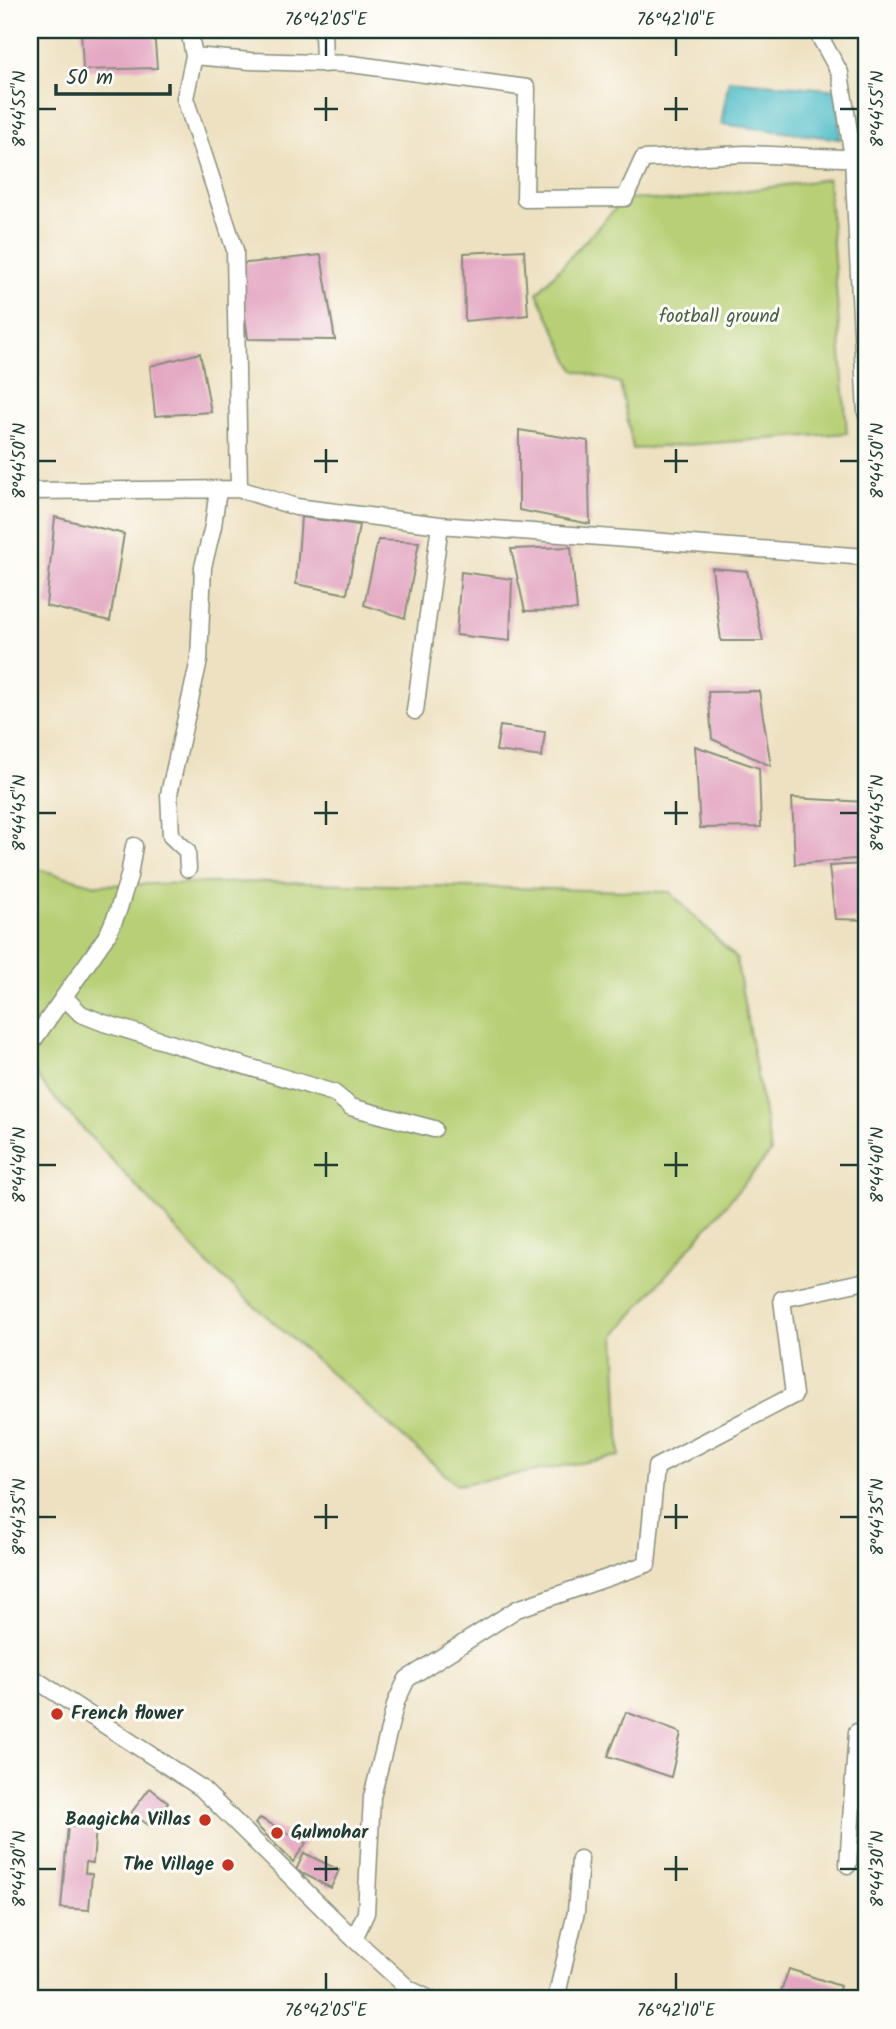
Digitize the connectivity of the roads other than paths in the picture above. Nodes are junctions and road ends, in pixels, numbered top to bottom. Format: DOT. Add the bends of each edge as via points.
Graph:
graph roads {
  1 [pos="189,30"];
  2 [pos="323,30"];
  3 [pos="816,30"];
  4 [pos="194,56"];
  5 [pos="324,64"];
  6 [pos="860,159"];
  7 [pos="866,413"];
  8 [pos="239,489"];
  9 [pos="218,490"];
  10 [pos="30,491"];
  11 [pos="440,525"];
  12 [pos="866,557"];
  13 [pos="415,711"];
  14 [pos="134,846"];
  15 [pos="188,869"];
  16 [pos="64,997"];
  17 [pos="30,1045"];
  18 [pos="434,1129"];
  19 [pos="866,1281"];
  20 [pos="30,1676"];
  21 [pos="866,1733"];
  22 [pos="580,1859"];
  23 [pos="848,1865"];
  24 [pos="354,1939"];
  25 [pos="430,1999"];
  26 [pos="556,1999"];
  1 -- 4 [label="street"];
  2 -- 5 [label="street"];
  3 -- 6 [label="street" via="840,73"];
  4 -- 5 [label="street"];
  4 -- 8 [label="street" via="185,99 235,250"];
  5 -- 6 [label="street" via="527,88 525,199 625,198 643,159 745,155"];
  6 -- 7 [label="street"];
  8 -- 9 [label="street"];
  8 -- 11 [label="street" via="296,508"];
  9 -- 10 [label="street"];
  9 -- 15 [label="street" via="203,567 199,660 169,794 171,836 187,851"];
  11 -- 12 [label="street"];
  11 -- 13 [label="street"];
  14 -- 16 [label="street" via="129,876 108,934"];
  16 -- 17 [label="street"];
  16 -- 18 [label="street" via="81,1014 104,1023 334,1093 351,1107"];
  19 -- 24 [label="street" via="782,1299 794,1395 656,1467 647,1564 517,1609 407,1679 396,1702 373,1797 366,1913"];
  20 -- 24 [label="street" via="201,1788"];
  21 -- 23 [label="street" via="857,1732"];
  22 -- 26 [label="street" via="576,1912"];
  24 -- 25 [label="street" via="409,1989"];
}
